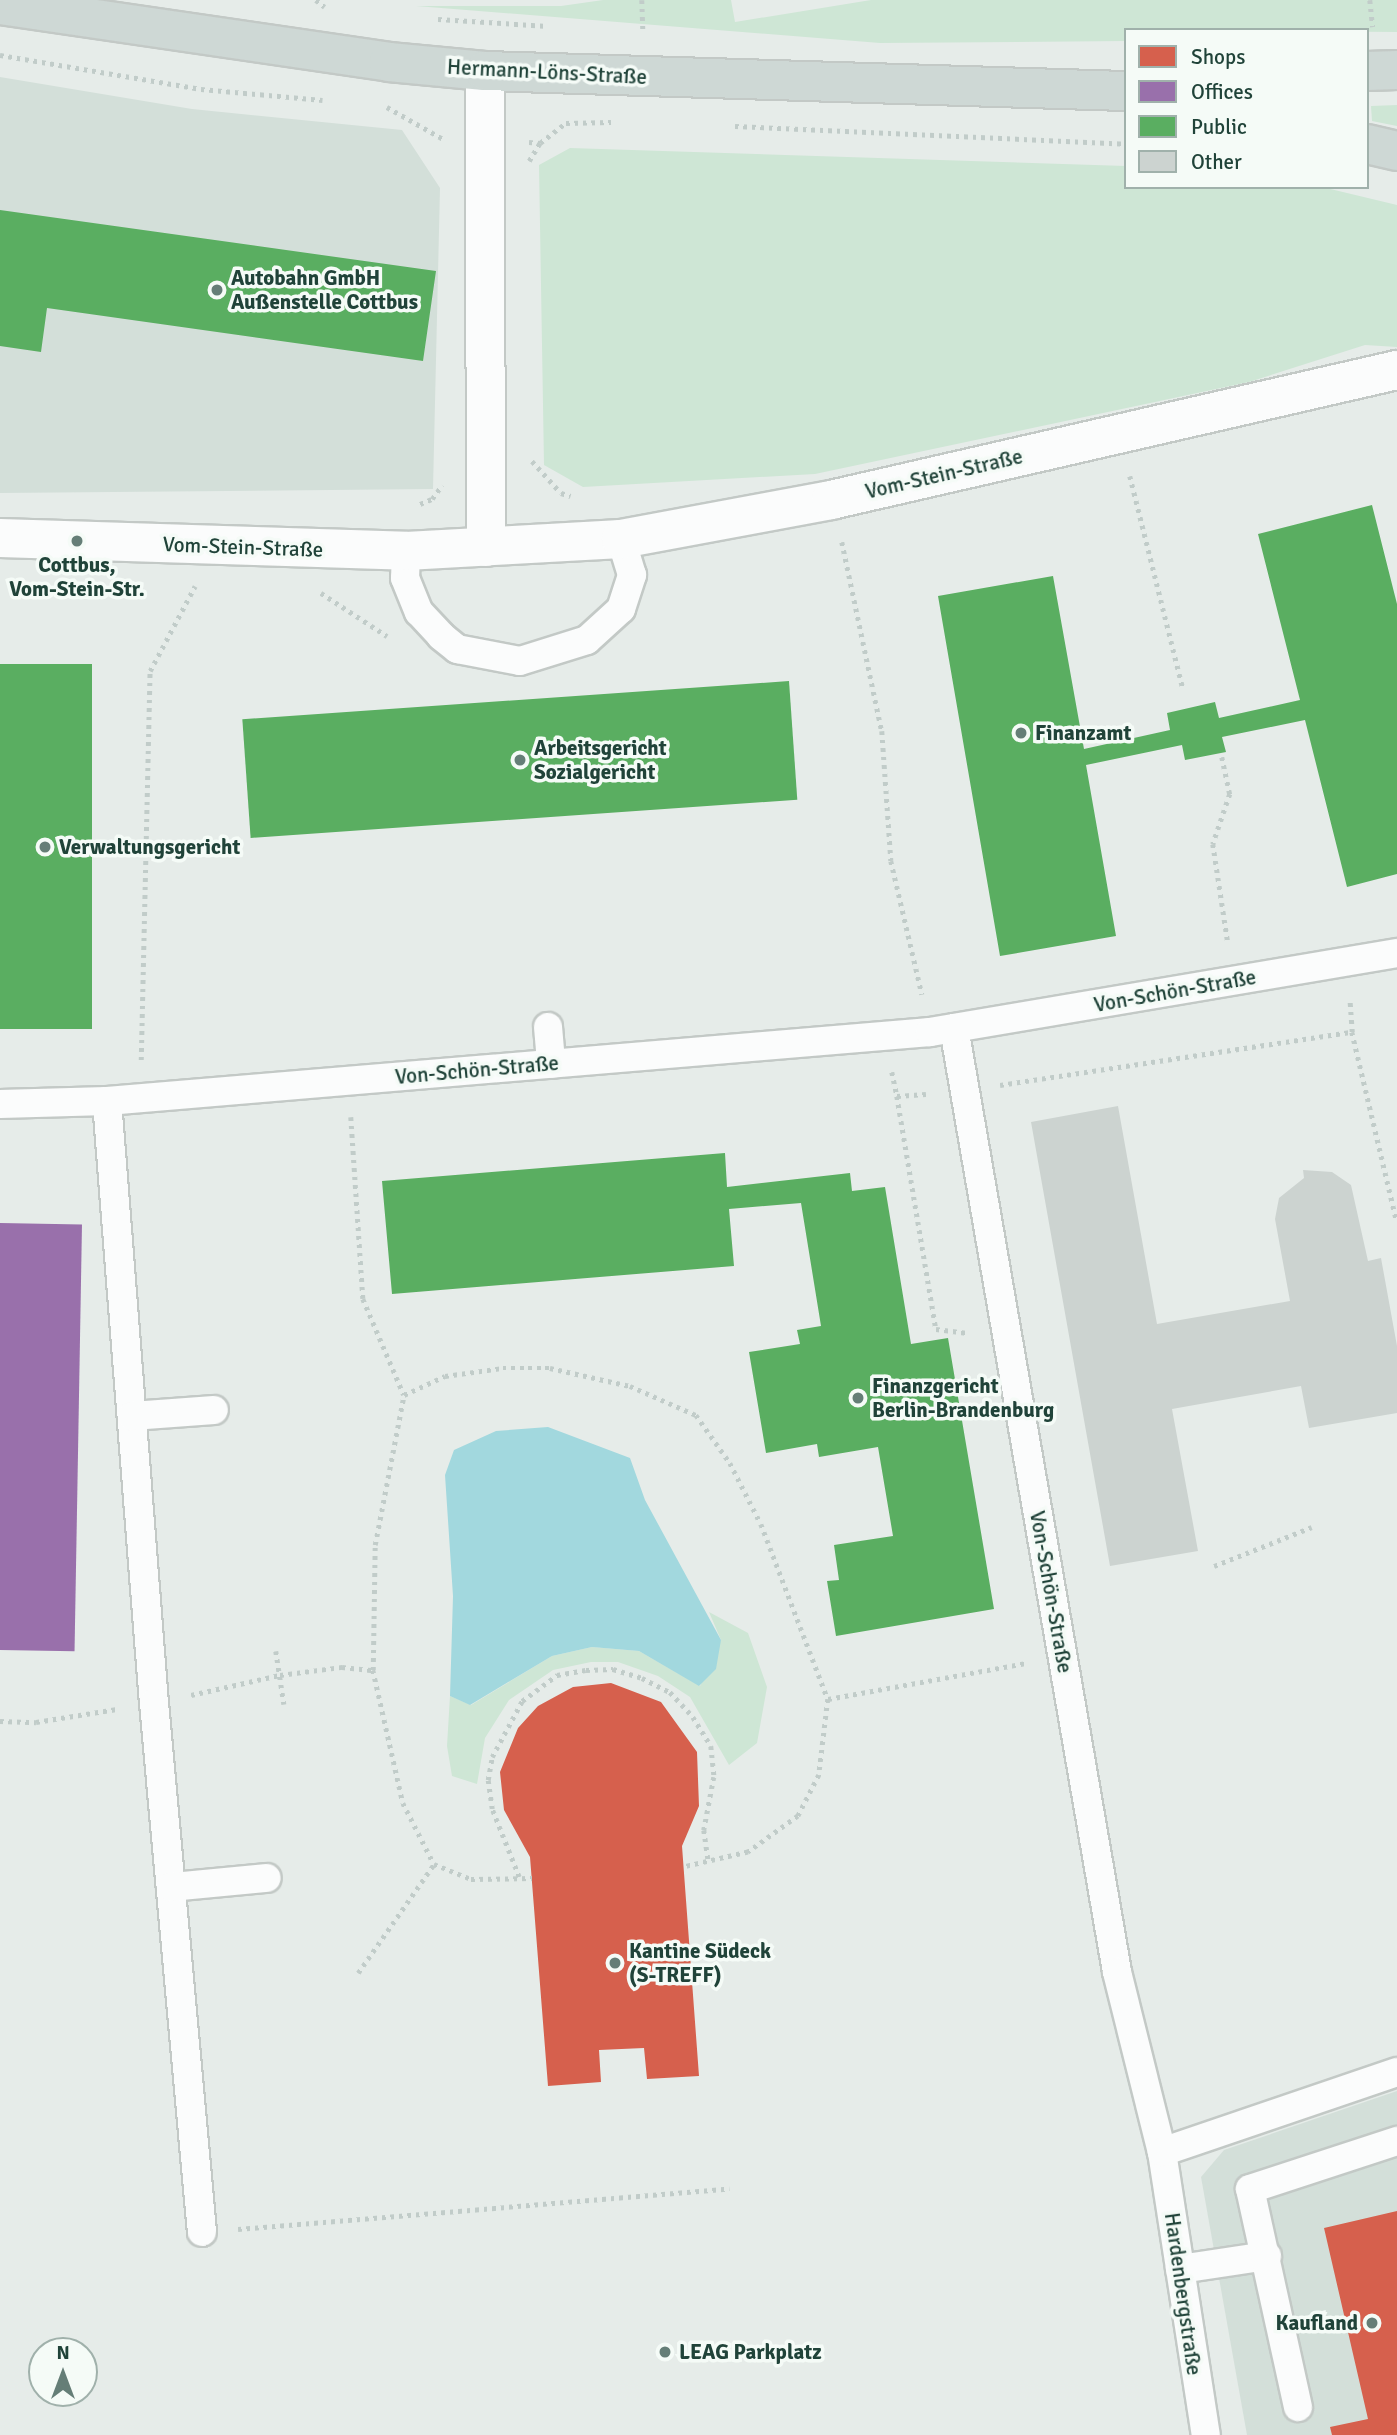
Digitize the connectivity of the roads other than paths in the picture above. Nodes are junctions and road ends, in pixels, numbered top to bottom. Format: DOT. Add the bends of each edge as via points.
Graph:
graph roads {
  1 [pos="0,5"];
  2 [pos="1397,70"];
  3 [pos="485,71"];
  4 [pos="1369,71"];
  5 [pos="1116,94"];
  6 [pos="1369,144"];
  7 [pos="1397,151"];
  8 [pos="1397,370"];
  9 [pos="0,538"];
  10 [pos="621,539"];
  11 [pos="486,547"];
  12 [pos="406,551"];
  13 [pos="1397,953"];
  14 [pos="548,1027"];
  15 [pos="942,1030"];
  16 [pos="551,1064"];
  17 [pos="107,1101"];
  18 [pos="0,1104"];
  19 [pos="214,1410"];
  20 [pos="132,1416"];
  21 [pos="267,1878"];
  22 [pos="171,1887"];
  23 [pos="1397,2072"];
  24 [pos="1397,2141"];
  25 [pos="1162,2152"];
  26 [pos="202,2232"];
  27 [pos="1267,2256"];
  28 [pos="1180,2269"];
  29 [pos="1298,2407"];
  30 [pos="1206,2435"];
  1 -- 3 [label="main road, Hermann-Löns-Straße" via="389,62"];
  2 -- 4 [label="main road"];
  3 -- 5 [label="main road, Hermann-Löns-Straße"];
  3 -- 11 [label="street"];
  6 -- 7 [label="main road"];
  8 -- 10 [label="street, Vom-Stein-Straße" via="831,500"];
  9 -- 12 [label="street, Vom-Stein-Straße"];
  10 -- 11 [label="street, Vom-Stein-Straße"];
  10 -- 12 [label="lane" via="632,575 621,609 587,640 520,661 457,649 441,636 419,612 405,578"];
  11 -- 12 [label="street, Vom-Stein-Straße"];
  13 -- 15 [label="lane, Von-Schön-Straße"];
  14 -- 16 [label="lane"];
  15 -- 16 [label="lane, Von-Schön-Straße"];
  15 -- 25 [label="lane, Von-Schön-Straße" via="1007,1337 1117,1972"];
  16 -- 17 [label="lane, Von-Schön-Straße"];
  17 -- 18 [label="lane, Von-Schön-Straße"];
  17 -- 20 [label="lane"];
  19 -- 20 [label="lane"];
  20 -- 22 [label="lane"];
  21 -- 22 [label="lane"];
  22 -- 26 [label="lane"];
  23 -- 25 [label="lane"];
  24 -- 27 [label="lane" via="1250,2189"];
  25 -- 28 [label="lane, Hardenbergstraße"];
  27 -- 28 [label="lane"];
  27 -- 29 [label="lane"];
  28 -- 30 [label="lane, Hardenbergstraße"];
}
